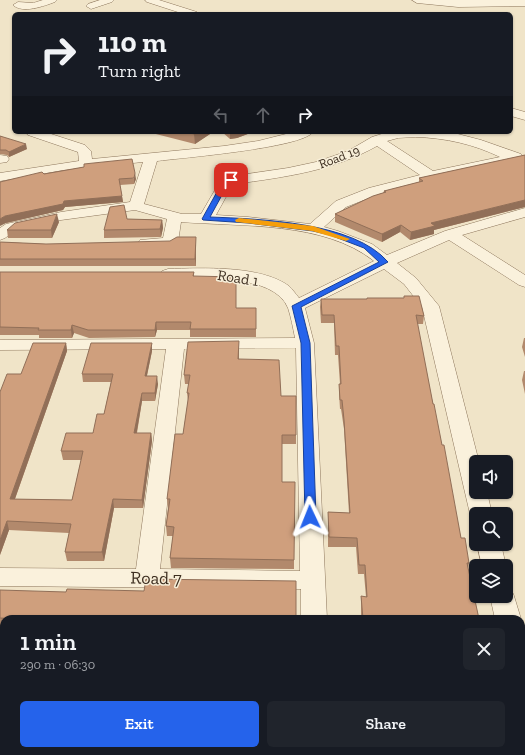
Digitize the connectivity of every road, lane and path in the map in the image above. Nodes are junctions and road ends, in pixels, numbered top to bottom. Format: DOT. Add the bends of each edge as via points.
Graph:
graph roads {
  1 [pos="52,0"];
  2 [pos="109,0"];
  3 [pos="150,0"];
  4 [pos="418,0"];
  5 [pos="525,3"];
  6 [pos="18,5"];
  7 [pos="91,6"];
  8 [pos="188,12"];
  9 [pos="513,113"];
  10 [pos="525,116"];
  11 [pos="38,134"];
  12 [pos="300,134"];
  13 [pos="399,134"];
  14 [pos="436,134"];
  15 [pos="377,140"];
  16 [pos="519,156"];
  17 [pos="151,157"];
  18 [pos="86,163"];
  19 [pos="431,176"];
  20 [pos="0,177"];
  21 [pos="136,206"];
  22 [pos="521,216"];
  23 [pos="175,217"];
  24 [pos="206,219"];
  25 [pos="313,229"];
  26 [pos="450,234"];
  27 [pos="0,235"];
  28 [pos="0,243"];
  29 [pos="132,243"];
  30 [pos="16,244"];
  31 [pos="385,262"];
  32 [pos="152,274"];
  33 [pos="525,282"];
  34 [pos="296,306"];
  35 [pos="176,343"];
  36 [pos="305,343"];
  37 [pos="0,345"];
  38 [pos="479,507"];
  39 [pos="0,577"];
  40 [pos="147,578"];
  41 [pos="312,580"];
  42 [pos="504,603"];
  43 [pos="314,615"];
  44 [pos="507,615"];
  1 -- 6 [label="street" via="33,6"];
  2 -- 7 [label="street"];
  3 -- 8 [label="street"];
  4 -- 5 [label="street" via="458,4"];
  9 -- 10 [label="street"];
  11 -- 18 [label="street" via="80,148 84,151"];
  12 -- 17 [label="street" via="230,150"];
  13 -- 15 [label="street, Road 19"];
  14 -- 16 [label="street, Road 19" via="462,138"];
  15 -- 19 [label="street"];
  15 -- 24 [label="street, Road 19" via="353,154 321,165 231,180 226,183"];
  16 -- 19 [label="street"];
  17 -- 18 [label="street"];
  17 -- 21 [label="street"];
  18 -- 20 [label="street"];
  19 -- 25 [label="street" via="374,191 341,204"];
  21 -- 23 [label="street"];
  21 -- 27 [label="street" via="61,216 11,227"];
  22 -- 26 [label="street"];
  23 -- 24 [label="street"];
  23 -- 29 [label="street" via="170,242"];
  24 -- 25 [label="street"];
  25 -- 31 [label="street" via="366,247"];
  26 -- 31 [label="street"];
  26 -- 33 [label="street"];
  28 -- 30 [label="street"];
  31 -- 34 [label="street"];
  31 -- 38 [label="street" via="410,281 430,306"];
  32 -- 34 [label="street, Road 1" via="216,273 260,279 283,290"];
  34 -- 36 [label="street, Road 1"];
  35 -- 36 [label="street"];
  35 -- 37 [label="street"];
  35 -- 40 [label="street"];
  36 -- 41 [label="street, Road 1"];
  39 -- 40 [label="street, Road 7"];
  40 -- 41 [label="street, Road 7"];
  41 -- 43 [label="street, Road 1"];
  42 -- 44 [label="street"];
}
